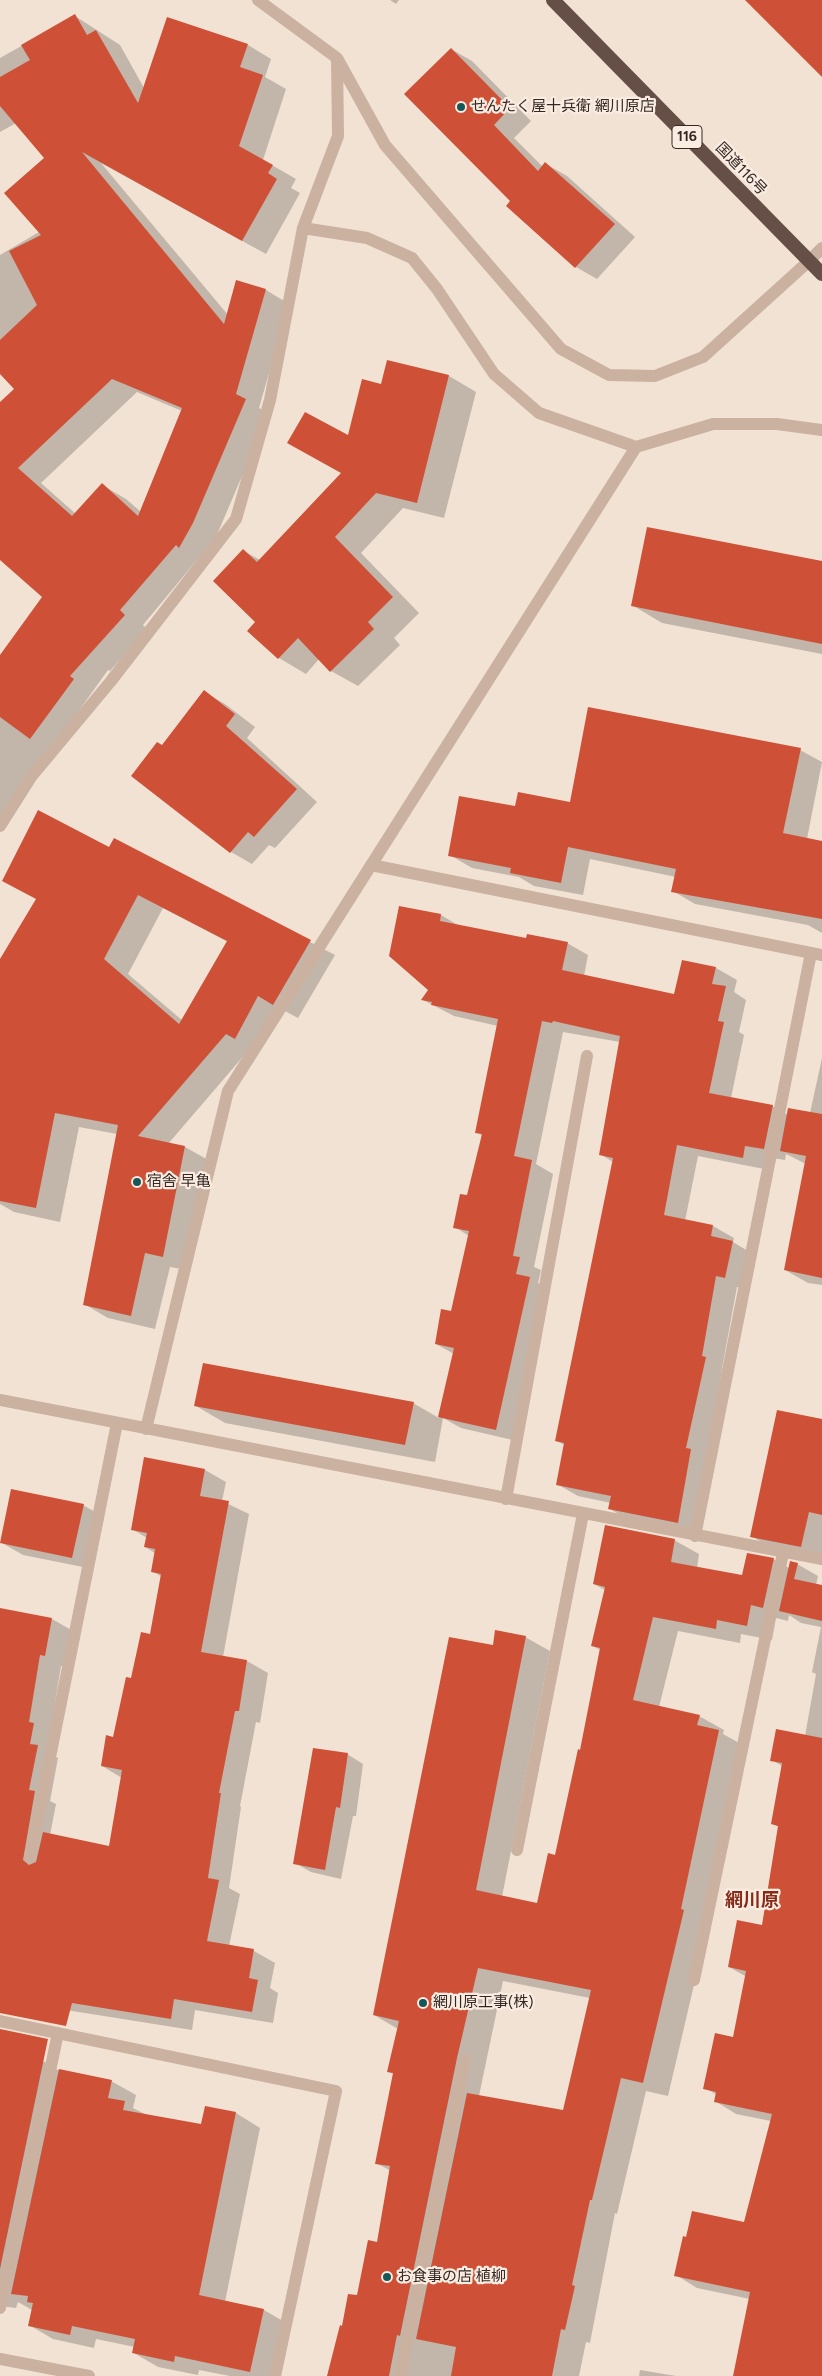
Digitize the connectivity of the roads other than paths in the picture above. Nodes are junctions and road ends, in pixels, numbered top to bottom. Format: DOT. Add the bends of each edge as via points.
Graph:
graph roads {
  1 [pos="258,0"];
  2 [pos="553,0"];
  3 [pos="337,58"];
  4 [pos="302,228"];
  5 [pos="822,248"];
  6 [pos="809,261"];
  7 [pos="822,274"];
  8 [pos="822,430"];
  9 [pos="636,446"];
  10 [pos="0,826"];
  11 [pos="371,865"];
  12 [pos="816,954"];
  13 [pos="587,1056"];
  14 [pos="0,1400"];
  15 [pos="117,1422"];
  16 [pos="146,1429"];
  17 [pos="506,1499"];
  18 [pos="583,1514"];
  19 [pos="694,1536"];
  20 [pos="783,1553"];
  21 [pos="822,1559"];
  22 [pos="517,1850"];
  23 [pos="30,1857"];
  24 [pos="694,1980"];
  25 [pos="0,2021"];
  26 [pos="58,2033"];
  27 [pos="465,2060"];
  28 [pos="0,2308"];
  29 [pos="0,2359"];
  30 [pos="89,2376"];
  31 [pos="275,2376"];
  32 [pos="400,2376"];
  1 -- 3 [label="street"];
  2 -- 6 [label="highway, 国道116号 / 116"];
  3 -- 4 [label="street" via="338,136"];
  3 -- 6 [label="street" via="391,153 561,349 609,375 655,376 703,357"];
  4 -- 9 [label="street" via="367,238 412,258 437,289 494,374 539,413"];
  4 -- 10 [label="street" via="270,400 236,519 111,681 31,777"];
  5 -- 6 [label="street"];
  6 -- 7 [label="highway, 国道116号 / 116"];
  8 -- 9 [label="street" via="777,424 713,424"];
  9 -- 11 [label="street"];
  11 -- 12 [label="street"];
  11 -- 16 [label="street" via="228,1091"];
  12 -- 19 [label="street"];
  13 -- 17 [label="street"];
  14 -- 15 [label="street"];
  15 -- 16 [label="street"];
  15 -- 23 [label="street"];
  16 -- 17 [label="street"];
  17 -- 18 [label="street"];
  18 -- 19 [label="street"];
  18 -- 22 [label="street"];
  19 -- 20 [label="street"];
  20 -- 21 [label="street"];
  20 -- 24 [label="street"];
  25 -- 26 [label="street"];
  26 -- 28 [label="street"];
  26 -- 31 [label="street" via="336,2091"];
  27 -- 32 [label="street"];
  29 -- 30 [label="street"];
}
